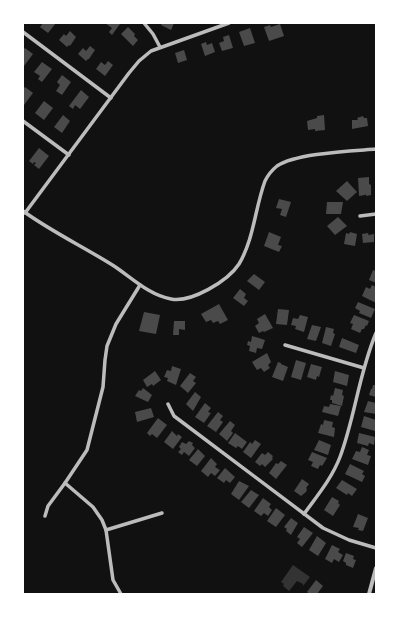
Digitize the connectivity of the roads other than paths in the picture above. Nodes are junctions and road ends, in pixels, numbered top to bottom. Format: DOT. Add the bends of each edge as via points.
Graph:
graph roads {
  1 [pos="144,23"];
  2 [pos="229,23"];
  3 [pos="23,32"];
  4 [pos="160,47"];
  5 [pos="111,98"];
  6 [pos="23,121"];
  7 [pos="376,149"];
  8 [pos="69,155"];
  9 [pos="24,212"];
  10 [pos="376,214"];
  11 [pos="360,216"];
  12 [pos="140,285"];
  13 [pos="376,333"];
  14 [pos="285,345"];
  15 [pos="364,368"];
  16 [pos="168,404"];
  17 [pos="65,483"];
  18 [pos="162,513"];
  19 [pos="304,514"];
  20 [pos="45,516"];
  21 [pos="106,530"];
  22 [pos="376,548"];
  23 [pos="376,568"];
  24 [pos="120,594"];
  25 [pos="369,594"];
  1 -- 4 [label="street"];
  2 -- 4 [label="street"];
  3 -- 5 [label="street"];
  4 -- 5 [label="street" via="146,54"];
  5 -- 8 [label="street"];
  6 -- 8 [label="street"];
  7 -- 12 [label="street" via="297,159 274,169 262,190 247,246 238,264 227,277 204,291 178,300 152,292"];
  8 -- 9 [label="street"];
  9 -- 12 [label="street" via="114,266"];
  10 -- 11 [label="street"];
  12 -- 17 [label="street" via="116,324 108,346 103,387 87,450"];
  13 -- 15 [label="street"];
  14 -- 15 [label="street"];
  15 -- 19 [label="street" via="338,462"];
  16 -- 19 [label="street" via="174,416"];
  17 -- 20 [label="street" via="48,506"];
  17 -- 21 [label="street" via="93,507"];
  18 -- 21 [label="street"];
  19 -- 22 [label="street" via="341,537"];
  21 -- 24 [label="street" via="113,580"];
  23 -- 25 [label="street"];
}
